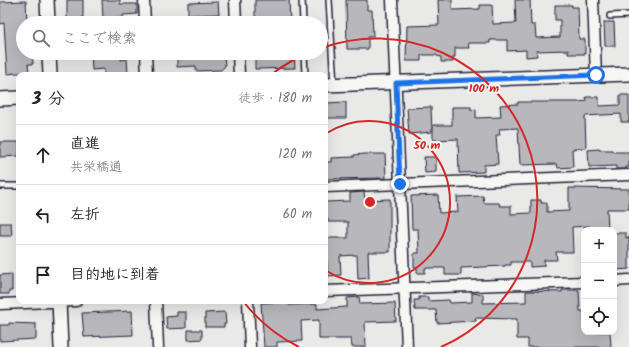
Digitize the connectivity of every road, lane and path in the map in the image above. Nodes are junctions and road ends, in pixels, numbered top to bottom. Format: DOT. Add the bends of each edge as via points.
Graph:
graph roads {
  1 [pos="48,0"];
  2 [pos="144,0"];
  3 [pos="235,0"];
  4 [pos="302,0"];
  5 [pos="329,0"];
  6 [pos="392,0"];
  7 [pos="593,0"];
  8 [pos="629,15"];
  9 [pos="48,16"];
  10 [pos="145,16"];
  11 [pos="236,16"];
  12 [pos="303,16"];
  13 [pos="610,16"];
  14 [pos="49,60"];
  15 [pos="146,60"];
  16 [pos="238,60"];
  17 [pos="304,60"];
  18 [pos="50,72"];
  19 [pos="146,72"];
  20 [pos="239,72"];
  21 [pos="305,72"];
  22 [pos="629,74"];
  23 [pos="596,75"];
  24 [pos="396,83"];
  25 [pos="329,85"];
  26 [pos="16,98"];
  27 [pos="0,99"];
  28 [pos="629,175"];
  29 [pos="400,184"];
  30 [pos="0,186"];
  31 [pos="16,186"];
  32 [pos="328,187"];
  33 [pos="629,280"];
  34 [pos="617,281"];
  35 [pos="581,282"];
  36 [pos="404,287"];
  37 [pos="328,291"];
  38 [pos="16,303"];
  39 [pos="0,304"];
  40 [pos="59,304"];
  41 [pos="156,304"];
  42 [pos="248,304"];
  43 [pos="61,347"];
  44 [pos="158,347"];
  45 [pos="250,347"];
  46 [pos="407,347"];
  1 -- 9 [label="street"];
  2 -- 10 [label="street"];
  3 -- 11 [label="street"];
  4 -- 12 [label="lane"];
  5 -- 25 [label="lane"];
  6 -- 24 [label="street"];
  7 -- 23 [label="street"];
  8 -- 13 [label="lane"];
  14 -- 18 [label="street"];
  15 -- 19 [label="street"];
  16 -- 20 [label="street"];
  17 -- 21 [label="lane"];
  22 -- 23 [label="street"];
  23 -- 24 [label="street"];
  24 -- 25 [label="street"];
  24 -- 29 [label="street"];
  26 -- 27 [label="street"];
  28 -- 29 [label="street"];
  29 -- 32 [label="street"];
  29 -- 36 [label="street"];
  30 -- 31 [label="lane"];
  33 -- 34 [label="street"];
  35 -- 36 [label="street"];
  36 -- 37 [label="street"];
  36 -- 46 [label="street"];
  38 -- 39 [label="street"];
  40 -- 43 [label="street"];
  41 -- 44 [label="street"];
  42 -- 45 [label="street"];
}
